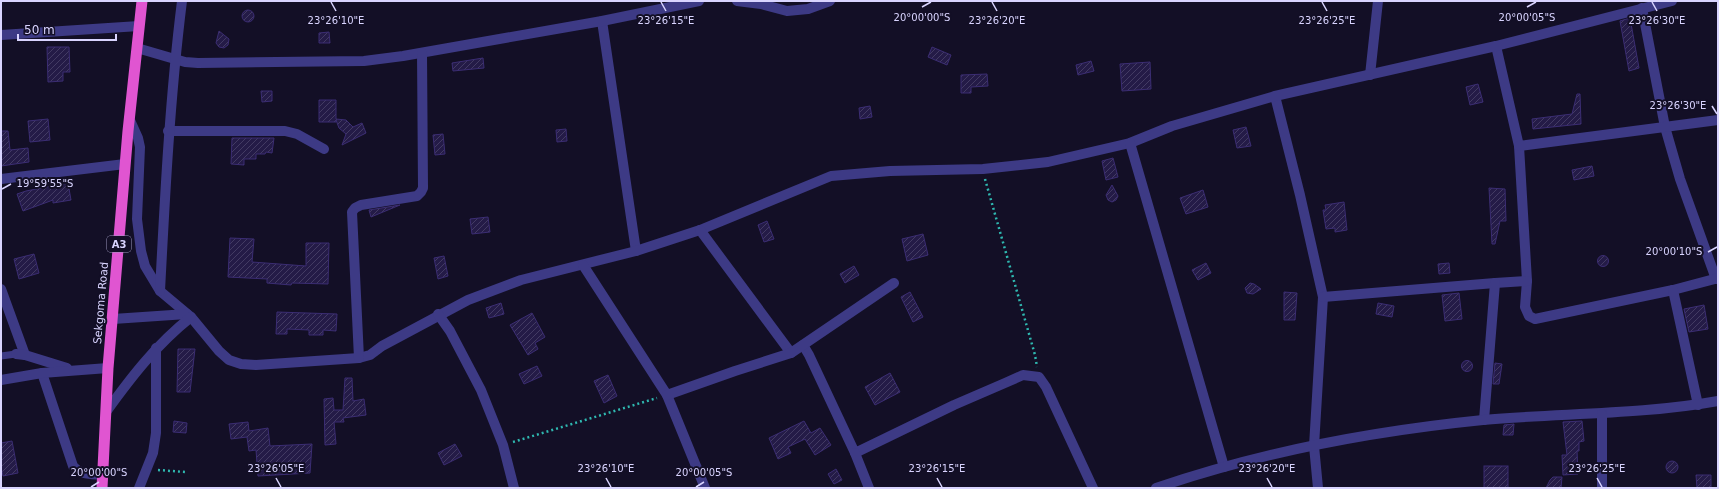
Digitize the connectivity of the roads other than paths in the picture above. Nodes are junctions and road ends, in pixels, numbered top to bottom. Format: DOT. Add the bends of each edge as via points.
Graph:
graph roads {
  1 [pos="142,1"];
  2 [pos="182,1"];
  3 [pos="698,1"];
  4 [pos="736,1"];
  5 [pos="830,1"];
  6 [pos="1378,1"];
  7 [pos="1672,1"];
  8 [pos="756,2"];
  9 [pos="1642,8"];
  10 [pos="602,21"];
  11 [pos="139,26"];
  12 [pos="1,34"];
  13 [pos="1496,46"];
  14 [pos="137,48"];
  15 [pos="422,53"];
  16 [pos="174,59"];
  17 [pos="1370,75"];
  18 [pos="1275,96"];
  19 [pos="129,118"];
  20 [pos="1718,120"];
  21 [pos="1665,128"];
  22 [pos="168,131"];
  23 [pos="1130,143"];
  24 [pos="1519,146"];
  25 [pos="324,149"];
  26 [pos="125,164"];
  27 [pos="1,179"];
  28 [pos="700,230"];
  29 [pos="636,250"];
  30 [pos="583,265"];
  31 [pos="1717,278"];
  32 [pos="1527,281"];
  33 [pos="1495,282"];
  34 [pos="894,283"];
  35 [pos="1,289"];
  36 [pos="1673,290"];
  37 [pos="160,291"];
  38 [pos="1323,296"];
  39 [pos="438,314"];
  40 [pos="189,316"];
  41 [pos="113,319"];
  42 [pos="803,345"];
  43 [pos="156,348"];
  44 [pos="791,353"];
  45 [pos="20,355"];
  46 [pos="1,356"];
  47 [pos="359,358"];
  48 [pos="108,368"];
  49 [pos="73,370"];
  50 [pos="42,373"];
  51 [pos="1,380"];
  52 [pos="667,395"];
  53 [pos="1718,402"];
  54 [pos="1698,405"];
  55 [pos="106,412"];
  56 [pos="1602,414"];
  57 [pos="1484,420"];
  58 [pos="1314,446"];
  59 [pos="856,453"];
  60 [pos="1224,467"];
  61 [pos="102,475"];
  62 [pos="102,488"];
  63 [pos="139,488"];
  64 [pos="514,488"];
  65 [pos="705,488"];
  66 [pos="869,488"];
  67 [pos="1093,488"];
  68 [pos="1156,488"];
  69 [pos="1318,488"];
  70 [pos="1602,488"];
  1 -- 11 [label="highway, Sekgoma Road / A3"];
  2 -- 16 [label="street"];
  3 -- 10 [label="street"];
  4 -- 8 [label="street"];
  5 -- 8 [label="street" via="798,11 787,11"];
  6 -- 17 [label="street"];
  7 -- 9 [label="street"];
  9 -- 13 [label="street"];
  9 -- 21 [label="street"];
  10 -- 15 [label="street"];
  10 -- 29 [label="street"];
  11 -- 12 [label="street"];
  11 -- 14 [label="highway, Sekgoma Road / A3"];
  13 -- 17 [label="street"];
  13 -- 24 [label="street"];
  14 -- 16 [label="street"];
  14 -- 19 [label="highway, Sekgoma Road / A3"];
  15 -- 16 [label="street" via="364,61 198,63"];
  15 -- 47 [label="street" via="423,188 417,196 361,205 352,212"];
  16 -- 22 [label="street"];
  17 -- 18 [label="street"];
  18 -- 23 [label="street" via="1172,126"];
  18 -- 38 [label="street"];
  19 -- 26 [label="highway, Sekgoma Road / A3"];
  19 -- 37 [label="street" via="140,147 138,235 145,266"];
  20 -- 21 [label="street"];
  21 -- 24 [label="street"];
  21 -- 31 [label="street" via="1680,179"];
  22 -- 25 [label="street" via="285,131 297,134"];
  22 -- 37 [label="street"];
  23 -- 28 [label="street" via="1048,162 983,169 890,171 831,176"];
  23 -- 60 [label="street"];
  24 -- 32 [label="street"];
  26 -- 27 [label="street"];
  26 -- 41 [label="highway, Sekgoma Road / A3"];
  28 -- 29 [label="street"];
  28 -- 44 [label="street"];
  29 -- 30 [label="street"];
  30 -- 39 [label="street" via="521,280"];
  30 -- 52 [label="street"];
  31 -- 36 [label="street"];
  32 -- 33 [label="street"];
  32 -- 36 [label="street" via="1525,307 1529,316 1535,319"];
  33 -- 38 [label="street"];
  33 -- 57 [label="street"];
  34 -- 42 [label="street"];
  35 -- 45 [label="street"];
  36 -- 54 [label="street"];
  37 -- 40 [label="street"];
  38 -- 58 [label="street"];
  39 -- 47 [label="street" via="370,355"];
  39 -- 64 [label="street" via="481,390 503,445"];
  40 -- 41 [label="street"];
  40 -- 43 [label="street"];
  40 -- 47 [label="street" via="219,351 229,360 241,364"];
  41 -- 48 [label="highway, Sekgoma Road / A3"];
  42 -- 44 [label="street"];
  42 -- 59 [label="street"];
  43 -- 55 [label="street"];
  43 -- 63 [label="street" via="156,433 153,453"];
  44 -- 52 [label="street"];
  45 -- 46 [label="lane"];
  45 -- 49 [label="street"];
  48 -- 49 [label="street"];
  48 -- 55 [label="highway, Sekgoma Road / A3"];
  49 -- 50 [label="street"];
  50 -- 51 [label="street"];
  50 -- 61 [label="street" via="72,466 77,471"];
  52 -- 65 [label="street"];
  53 -- 54 [label="street"];
  54 -- 56 [label="street"];
  55 -- 61 [label="highway, Sekgoma Road / A3"];
  56 -- 57 [label="street"];
  56 -- 70 [label="street"];
  57 -- 58 [label="street"];
  58 -- 60 [label="street"];
  58 -- 69 [label="street"];
  59 -- 66 [label="street"];
  59 -- 67 [label="street" via="954,405 1023,375 1039,377"];
  60 -- 68 [label="street"];
  61 -- 62 [label="highway, Sekgoma Road / A3"];
}
